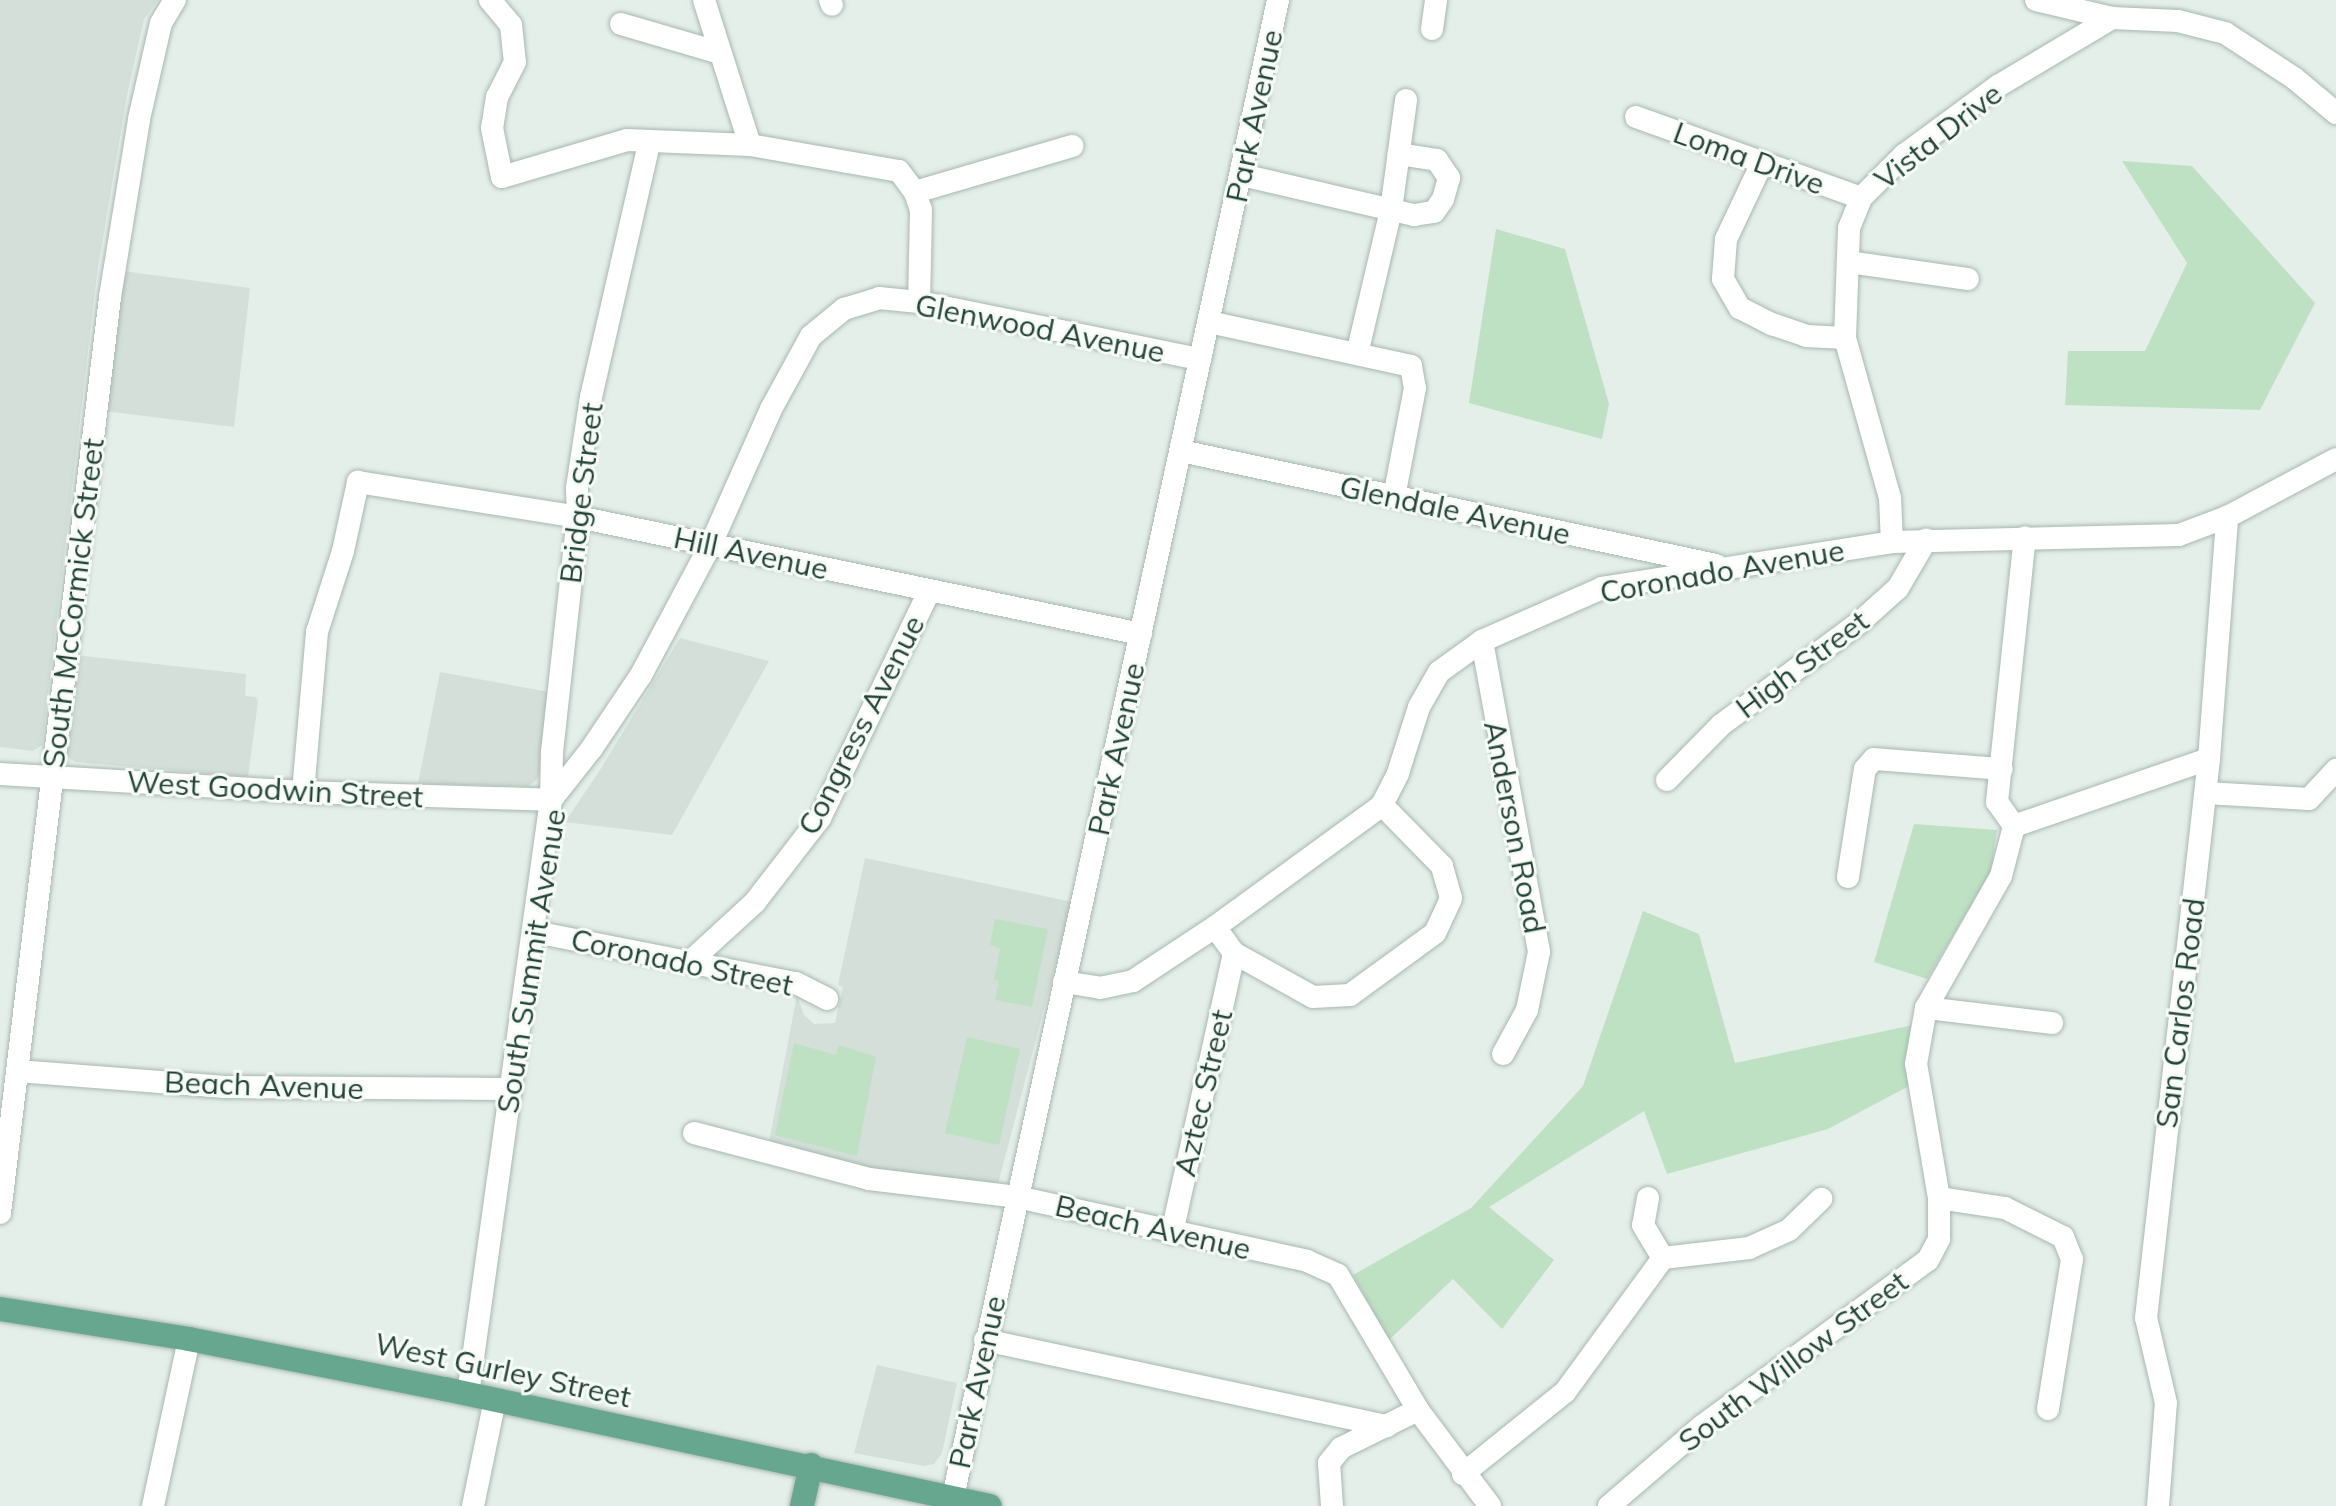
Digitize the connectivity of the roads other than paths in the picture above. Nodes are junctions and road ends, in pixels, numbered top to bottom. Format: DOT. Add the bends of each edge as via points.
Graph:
graph roads {
  1 [pos="175,0"];
  2 [pos="490,0"];
  3 [pos="704,0"];
  4 [pos="1278,0"];
  5 [pos="1436,0"];
  6 [pos="2036,0"];
  7 [pos="2112,18"];
  8 [pos="621,24"];
  9 [pos="1432,29"];
  10 [pos="720,53"];
  11 [pos="1406,100"];
  12 [pos="2336,113"];
  13 [pos="1636,117"];
  14 [pos="649,143"];
  15 [pos="750,145"];
  16 [pos="1072,146"];
  17 [pos="1398,154"];
  18 [pos="1762,163"];
  19 [pos="1242,175"];
  20 [pos="915,192"];
  21 [pos="1861,198"];
  22 [pos="1391,210"];
  23 [pos="1848,262"];
  24 [pos="1968,279"];
  25 [pos="879,298"];
  26 [pos="919,302"];
  27 [pos="1209,322"];
  28 [pos="1845,338"];
  29 [pos="1357,354"];
  30 [pos="1200,359"];
  31 [pos="1181,451"];
  32 [pos="2336,459"];
  33 [pos="1394,497"];
  34 [pos="578,517"];
  35 [pos="2227,517"];
  36 [pos="2025,537"];
  37 [pos="1926,540"];
  38 [pos="1892,542"];
  39 [pos="711,544"];
  40 [pos="1729,567"];
  41 [pos="929,592"];
  42 [pos="1141,634"];
  43 [pos="1482,641"];
  44 [pos="2209,759"];
  45 [pos="2002,769"];
  46 [pos="2336,770"];
  47 [pos="0,774"];
  48 [pos="52,778"];
  49 [pos="1667,780"];
  50 [pos="303,792"];
  51 [pos="2206,793"];
  52 [pos="551,800"];
  53 [pos="1382,805"];
  54 [pos="2014,826"];
  55 [pos="1848,877"];
  56 [pos="1215,927"];
  57 [pos="535,932"];
  58 [pos="1234,953"];
  59 [pos="692,960"];
  60 [pos="1064,982"];
  61 [pos="827,999"];
  62 [pos="1926,1008"];
  63 [pos="2052,1023"];
  64 [pos="1503,1054"];
  65 [pos="17,1071"];
  66 [pos="511,1089"];
  67 [pos="694,1133"];
  68 [pos="1017,1197"];
  69 [pos="1648,1198"];
  70 [pos="1939,1198"];
  71 [pos="1821,1199"];
  72 [pos="0,1213"];
  73 [pos="1172,1233"];
  74 [pos="1663,1258"];
  75 [pos="0,1309"];
  76 [pos="189,1339"];
  77 [pos="985,1340"];
  78 [pos="468,1394"];
  79 [pos="495,1400"];
  80 [pos="2048,1409"];
  81 [pos="1418,1410"];
  82 [pos="1387,1426"];
  83 [pos="811,1465"];
  84 [pos="1463,1474"];
  85 [pos="953,1497"];
  86 [pos="153,1506"];
  87 [pos="473,1506"];
  88 [pos="802,1506"];
  89 [pos="990,1506"];
  90 [pos="1332,1506"];
  91 [pos="1490,1506"];
  92 [pos="1609,1506"];
  93 [pos="2158,1506"];
  1 -- 48 [label="street, South McCormick Street" via="161,23 139,119 110,297"];
  2 -- 14 [label="street" via="511,25 515,62 497,97 492,128 502,177 627,140"];
  3 -- 10 [label="street"];
  4 -- 19 [label="street, Park Avenue"];
  5 -- 9 [label="street"];
  6 -- 7 [label="street"];
  7 -- 12 [label="street" via="2178,21 2225,33"];
  7 -- 21 [label="street, Vista Drive" via="1998,86 1904,155"];
  8 -- 10 [label="street"];
  10 -- 15 [label="street"];
  11 -- 17 [label="street"];
  13 -- 18 [label="street, Loma Drive"];
  14 -- 15 [label="street"];
  14 -- 34 [label="street, Bridge Street" via="591,397 577,488"];
  15 -- 20 [label="street" via="899,171"];
  16 -- 20 [label="street"];
  17 -- 22 [label="street"];
  17 -- 22 [label="street" via="1437,160 1449,178 1434,212"];
  18 -- 21 [label="street, Loma Drive"];
  18 -- 28 [label="street" via="1726,239 1723,279 1740,308 1750,314 1806,336"];
  19 -- 22 [label="street"];
  19 -- 27 [label="street, Park Avenue"];
  20 -- 26 [label="street" via="921,210"];
  21 -- 23 [label="street, Vista Drive" via="1849,228"];
  22 -- 29 [label="street"];
  23 -- 24 [label="street"];
  23 -- 28 [label="street, Vista Drive"];
  25 -- 26 [label="street, Glenwood Avenue"];
  25 -- 39 [label="street, South Summit Avenue" via="844,309 811,336 771,409"];
  26 -- 30 [label="street, Glenwood Avenue"];
  27 -- 29 [label="street, Glenwood Avenue"];
  27 -- 30 [label="street, Park Avenue"];
  28 -- 38 [label="street, Vista Drive" via="1890,498"];
  29 -- 33 [label="street, Glenwood Avenue" via="1411,366 1415,388"];
  30 -- 31 [label="street, Park Avenue"];
  31 -- 33 [label="street, Glendale Avenue"];
  31 -- 42 [label="street, Park Avenue"];
  32 -- 35 [label="street, Coronado Avenue"];
  33 -- 40 [label="street, Glendale Avenue"];
  34 -- 39 [label="street, Hill Avenue"];
  34 -- 50 [label="street, Hill Avenue" via="358,482 317,632"];
  34 -- 52 [label="street, Bridge Street"];
  35 -- 36 [label="street, Coronado Avenue" via="2179,535"];
  35 -- 44 [label="street, San Carlos Road"];
  36 -- 37 [label="street, Coronado Avenue"];
  36 -- 45 [label="street"];
  37 -- 38 [label="street, Coronado Avenue"];
  37 -- 49 [label="street, High Street" via="1898,588 1721,725"];
  38 -- 40 [label="street, Coronado Avenue"];
  39 -- 41 [label="street, Hill Avenue"];
  39 -- 52 [label="street, South Summit Avenue" via="641,675"];
  40 -- 43 [label="street, Coronado Avenue" via="1602,588"];
  41 -- 42 [label="street, Hill Avenue"];
  41 -- 59 [label="street, Congress Avenue" via="820,818 755,902"];
  42 -- 60 [label="street, Park Avenue"];
  43 -- 53 [label="street, Coronado Avenue" via="1439,672 1419,707"];
  43 -- 64 [label="street, Anderson Road" via="1539,952 1527,1010"];
  44 -- 51 [label="street, San Carlos Road"];
  44 -- 54 [label="street"];
  45 -- 54 [label="street" via="1997,802"];
  45 -- 55 [label="street" via="1874,759 1865,769"];
  46 -- 51 [label="street" via="2309,799"];
  47 -- 48 [label="street, West Goodwin Street"];
  48 -- 50 [label="street, West Goodwin Street"];
  48 -- 65 [label="street, South McCormick Street"];
  50 -- 52 [label="street, West Goodwin Street"];
  51 -- 93 [label="street, San Carlos Road" via="2146,1318 2166,1403"];
  52 -- 57 [label="street, South Summit Avenue"];
  53 -- 56 [label="street, Coronado Avenue"];
  53 -- 58 [label="street" via="1442,866 1451,898 1435,933 1350,995 1313,997"];
  54 -- 62 [label="street, South Willow Street" via="2001,876"];
  56 -- 58 [label="street"];
  56 -- 60 [label="street, Coronado Avenue" via="1133,981 1100,988"];
  57 -- 59 [label="street, Coronado Street"];
  57 -- 66 [label="street, South Summit Avenue"];
  58 -- 73 [label="street, Aztec Street"];
  59 -- 61 [label="street, Coronado Street" via="796,983"];
  60 -- 68 [label="street, Park Avenue"];
  62 -- 63 [label="street"];
  62 -- 70 [label="street, South Willow Street" via="1916,1064"];
  65 -- 66 [label="street, Beach Avenue" via="225,1087"];
  65 -- 72 [label="street, South McCormick Street"];
  66 -- 78 [label="street, South Summit Avenue"];
  67 -- 68 [label="street, Beach Avenue" via="869,1179"];
  68 -- 73 [label="street, Beach Avenue"];
  68 -- 77 [label="street, Park Avenue"];
  69 -- 74 [label="street" via="1643,1225"];
  70 -- 80 [label="street" via="2005,1208 2063,1237 2072,1259"];
  70 -- 92 [label="street, South Willow Street" via="1939,1239 1928,1260 1702,1426"];
  71 -- 74 [label="street" via="1789,1230 1749,1248"];
  73 -- 81 [label="street, Beach Avenue" via="1307,1261 1338,1275"];
  74 -- 84 [label="street" via="1565,1392"];
  75 -- 76 [label="main road, West Gurley Street"];
  76 -- 78 [label="main road, West Gurley Street"];
  76 -- 86 [label="street"];
  77 -- 82 [label="street"];
  77 -- 85 [label="street, Park Avenue"];
  78 -- 79 [label="main road, West Gurley Street"];
  79 -- 83 [label="main road, West Gurley Street"];
  79 -- 87 [label="street"];
  81 -- 82 [label="street"];
  81 -- 84 [label="street, Beach Avenue"];
  82 -- 90 [label="street" via="1341,1448 1329,1463"];
  83 -- 85 [label="main road, West Gurley Street"];
  83 -- 88 [label="main road"];
  84 -- 91 [label="street, Beach Avenue"];
  85 -- 89 [label="main road, West Gurley Street"];
}
